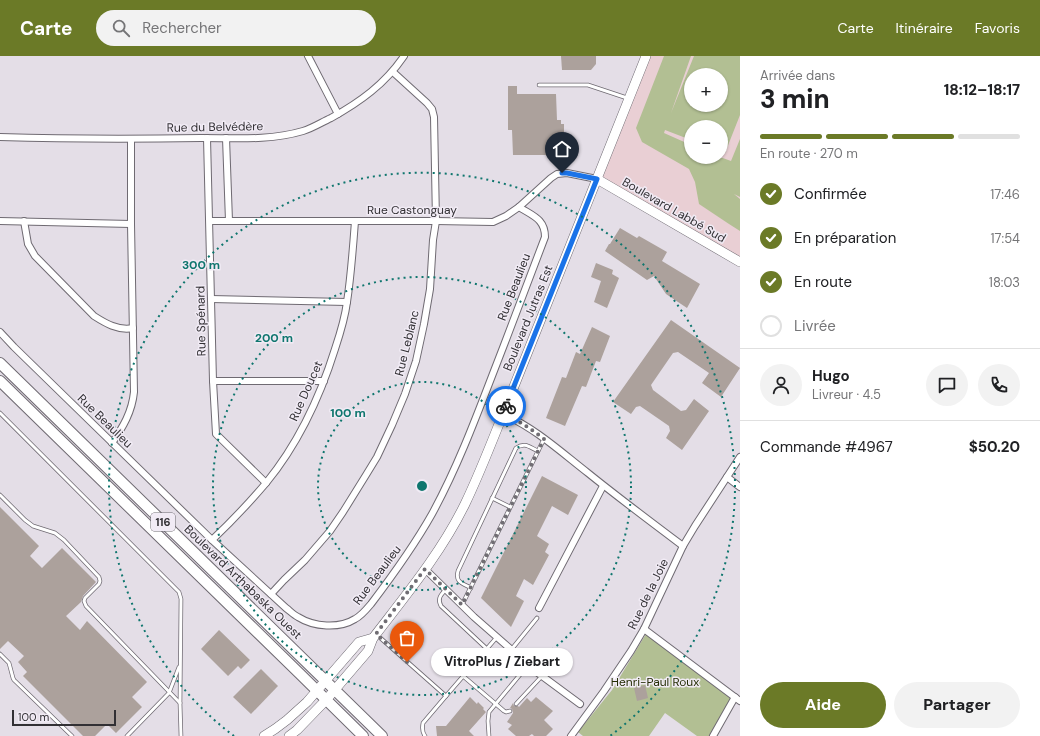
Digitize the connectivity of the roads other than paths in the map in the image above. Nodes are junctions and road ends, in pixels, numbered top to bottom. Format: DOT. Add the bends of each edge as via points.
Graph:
graph roads {
  1 [pos="308,56"];
  2 [pos="404,56"];
  3 [pos="646,56"];
  4 [pos="393,72"];
  5 [pos="539,85"];
  6 [pos="629,98"];
  7 [pos="338,114"];
  8 [pos="0,137"];
  9 [pos="207,138"];
  10 [pos="226,138"];
  11 [pos="131,140"];
  12 [pos="597,179"];
  13 [pos="519,207"];
  14 [pos="0,220"];
  15 [pos="24,221"];
  16 [pos="210,221"];
  17 [pos="229,221"];
  18 [pos="355,221"];
  19 [pos="436,221"];
  20 [pos="130,224"];
  21 [pos="740,262"];
  22 [pos="211,299"];
  23 [pos="347,302"];
  24 [pos="133,328"];
  25 [pos="0,332"];
  26 [pos="0,363"];
  27 [pos="0,381"];
  28 [pos="214,381"];
  29 [pos="324,381"];
  30 [pos="0,413"];
  31 [pos="503,414"];
  32 [pos="544,439"];
  33 [pos="112,443"];
  34 [pos="538,451"];
  35 [pos="740,457"];
  36 [pos="726,478"];
  37 [pos="266,482"];
  38 [pos="603,486"];
  39 [pos="740,487"];
  40 [pos="0,494"];
  41 [pos="492,498"];
  42 [pos="510,507"];
  43 [pos="212,540"];
  44 [pos="683,546"];
  45 [pos="425,569"];
  46 [pos="471,588"];
  47 [pos="446,589"];
  48 [pos="271,594"];
  49 [pos="462,605"];
  50 [pos="539,608"];
  51 [pos="537,618"];
  52 [pos="644,629"];
  53 [pos="374,636"];
  54 [pos="497,637"];
  55 [pos="487,649"];
  56 [pos="511,650"];
  57 [pos="0,654"];
  58 [pos="180,664"];
  59 [pos="528,665"];
  60 [pos="463,676"];
  61 [pos="542,676"];
  62 [pos="325,681"];
  63 [pos="335,690"];
  64 [pos="316,691"];
  65 [pos="169,693"];
  66 [pos="446,696"];
  67 [pos="738,699"];
  68 [pos="326,700"];
  69 [pos="180,703"];
  70 [pos="495,704"];
  71 [pos="516,704"];
  72 [pos="580,704"];
  73 [pos="510,711"];
  74 [pos="72,736"];
  75 [pos="127,736"];
  76 [pos="181,736"];
  77 [pos="264,736"];
  78 [pos="289,736"];
  79 [pos="362,736"];
  80 [pos="382,736"];
  81 [pos="425,736"];
  82 [pos="489,736"];
  83 [pos="570,736"];
  84 [pos="713,736"];
  1 -- 7 [label="street"];
  2 -- 4 [label="street, Rue du Belvédère"];
  3 -- 6 [label="main road, Boulevard Jutras Est"];
  4 -- 7 [label="street, Rue du Belvédère" via="362,99"];
  4 -- 19 [label="street, Rue Leblanc" via="432,109"];
  5 -- 6 [label="lane" via="588,85"];
  6 -- 12 [label="main road, Boulevard Jutras Est"];
  7 -- 10 [label="street, Rue du Belvédère" via="304,130 283,136 255,139"];
  8 -- 11 [label="street, Rue du Belvédère"];
  9 -- 10 [label="street, Rue du Belvédère"];
  9 -- 11 [label="street, Rue du Belvédère"];
  9 -- 16 [label="street, Rue Spénard"];
  10 -- 17 [label="street"];
  11 -- 20 [label="street"];
  12 -- 13 [label="street, Rue Castonguay" via="567,173 557,174"];
  12 -- 21 [label="main road, Boulevard Labbé Sud"];
  12 -- 31 [label="main road, Boulevard Jutras Est"];
  13 -- 19 [label="street, Rue Castonguay" via="493,222"];
  13 -- 48 [label="street, Rue Beaulieu" via="542,224 545,237 461,453 431,515 411,548 364,613 347,623 313,624 299,618"];
  14 -- 15 [label="street"];
  15 -- 20 [label="street"];
  15 -- 24 [label="street" via="28,244 35,256 94,316 118,327"];
  16 -- 17 [label="street, Rue Castonguay"];
  16 -- 22 [label="street, Rue Spénard"];
  17 -- 18 [label="street, Rue Castonguay"];
  18 -- 19 [label="street, Rue Castonguay"];
  18 -- 23 [label="street, Rue Doucet"];
  19 -- 48 [label="street, Rue Leblanc" via="424,324 416,361 392,425 377,457 330,531"];
  20 -- 24 [label="street"];
  22 -- 23 [label="street"];
  22 -- 28 [label="street, Rue Spénard"];
  23 -- 29 [label="street, Rue Doucet"];
  24 -- 33 [label="street" via="133,402 125,423"];
  25 -- 33 [label="street, Rue Beaulieu"];
  26 -- 62 [label="main road, Boulevard Arthabaska Ouest / 116"];
  27 -- 64 [label="main road, 116"];
  28 -- 29 [label="street"];
  28 -- 37 [label="street, Rue Spénard" via="216,434"];
  29 -- 37 [label="street, Rue Doucet" via="312,411"];
  30 -- 58 [label="lane" via="179,592"];
  31 -- 32 [label="street" via="531,428"];
  31 -- 45 [label="main road, Boulevard Jutras Est" via="464,505"];
  32 -- 34 [label="lane"];
  32 -- 38 [label="street"];
  33 -- 43 [label="street, Rue Beaulieu"];
  34 -- 41 [label="lane" via="526,445 516,448"];
  34 -- 42 [label="lane"];
  35 -- 36 [label="street, Rue de la Joie"];
  36 -- 39 [label="street"];
  36 -- 44 [label="street, Rue de la Joie"];
  37 -- 43 [label="street, Rue Doucet"];
  38 -- 44 [label="street"];
  38 -- 50 [label="street"];
  40 -- 65 [label="lane" via="33,526 55,533 64,540 99,577 99,584 85,598 86,606"];
  41 -- 42 [label="lane"];
  41 -- 46 [label="lane" via="456,576 458,581"];
  42 -- 46 [label="lane"];
  43 -- 48 [label="street, Rue Beaulieu"];
  44 -- 52 [label="street, Rue de la Joie"];
  45 -- 47 [label="street"];
  45 -- 53 [label="main road, Boulevard Jutras Est"];
  46 -- 49 [label="lane"];
  47 -- 49 [label="street"];
  47 -- 55 [label="lane" via="440,596 441,606"];
  49 -- 54 [label="street"];
  51 -- 56 [label="lane"];
  52 -- 67 [label="street"];
  52 -- 83 [label="street, Rue de la Joie" via="604,691"];
  53 -- 62 [label="main road, Boulevard Jutras Est" via="359,642"];
  53 -- 63 [label="main road, Boulevard Jutras Est" via="368,651"];
  53 -- 66 [label="lane"];
  54 -- 55 [label="lane"];
  54 -- 56 [label="street"];
  55 -- 60 [label="lane"];
  56 -- 59 [label="street"];
  57 -- 74 [label="lane" via="9,663 14,680"];
  58 -- 65 [label="lane"];
  58 -- 69 [label="lane"];
  59 -- 61 [label="street"];
  59 -- 70 [label="lane"];
  60 -- 66 [label="lane"];
  60 -- 70 [label="lane"];
  61 -- 71 [label="lane"];
  61 -- 72 [label="street"];
  62 -- 63 [label="main road, Boulevard Arthabaska Ouest / 116"];
  62 -- 64 [label="main road, Boulevard Jutras Est"];
  63 -- 68 [label="main road, Boulevard Jutras Est"];
  63 -- 80 [label="main road, Boulevard Arthabaska Ouest / 116"];
  64 -- 68 [label="main road, 116"];
  64 -- 77 [label="main road, Boulevard Jutras Est" via="287,720"];
  65 -- 69 [label="lane"];
  65 -- 75 [label="lane"];
  66 -- 81 [label="lane" via="423,723"];
  67 -- 84 [label="street"];
  68 -- 78 [label="main road, Boulevard Jutras Est"];
  68 -- 79 [label="main road, 116"];
  69 -- 76 [label="lane"];
  70 -- 73 [label="lane" via="506,712"];
  70 -- 82 [label="lane" via="488,716"];
}
